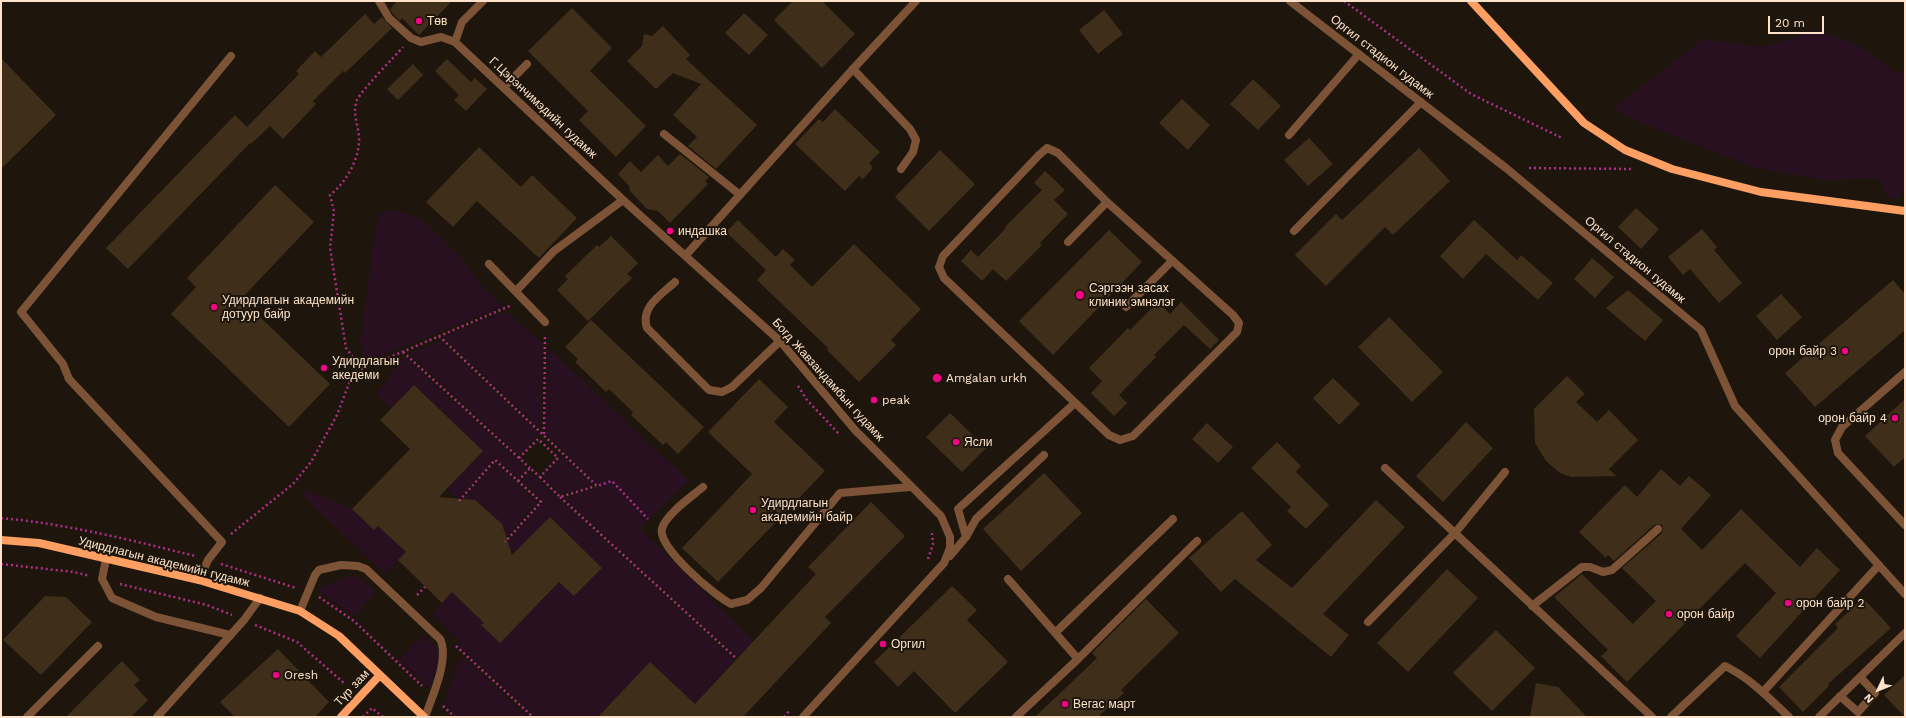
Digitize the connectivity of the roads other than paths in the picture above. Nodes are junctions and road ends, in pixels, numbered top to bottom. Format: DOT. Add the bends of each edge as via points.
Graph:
graph roads {
  1 [pos="379,1"];
  2 [pos="483,1"];
  3 [pos="916,1"];
  4 [pos="1290,1"];
  5 [pos="1471,1"];
  6 [pos="455,42"];
  7 [pos="1359,54"];
  8 [pos="230,56"];
  9 [pos="527,64"];
  10 [pos="853,69"];
  11 [pos="504,88"];
  12 [pos="1422,102"];
  13 [pos="664,134"];
  14 [pos="1289,135"];
  15 [pos="901,170"];
  16 [pos="739,194"];
  17 [pos="624,200"];
  18 [pos="1107,202"];
  19 [pos="1905,211"];
  20 [pos="1294,232"];
  21 [pos="1068,242"];
  22 [pos="686,255"];
  23 [pos="1172,261"];
  24 [pos="490,264"];
  25 [pos="674,282"];
  26 [pos="516,291"];
  27 [pos="1126,307"];
  28 [pos="545,322"];
  29 [pos="780,341"];
  30 [pos="1905,372"];
  31 [pos="1075,403"];
  32 [pos="1044,455"];
  33 [pos="1385,468"];
  34 [pos="1505,472"];
  35 [pos="910,487"];
  36 [pos="703,488"];
  37 [pos="1173,519"];
  38 [pos="1905,525"];
  39 [pos="1658,529"];
  40 [pos="1455,533"];
  41 [pos="966,537"];
  42 [pos="1,540"];
  43 [pos="1197,541"];
  44 [pos="106,559"];
  45 [pos="944,563"];
  46 [pos="1880,565"];
  47 [pos="1008,579"];
  48 [pos="199,580"];
  49 [pos="1905,594"];
  50 [pos="260,598"];
  51 [pos="1532,606"];
  52 [pos="300,612"];
  53 [pos="1368,622"];
  54 [pos="1055,633"];
  55 [pos="1905,633"];
  56 [pos="230,636"];
  57 [pos="98,646"];
  58 [pos="1078,659"];
  59 [pos="380,675"];
  60 [pos="1860,677"];
  61 [pos="1763,692"];
  62 [pos="1840,696"];
  63 [pos="27,717"];
  64 [pos="157,717"];
  65 [pos="341,717"];
  66 [pos="424,717"];
  67 [pos="803,717"];
  68 [pos="1016,717"];
  69 [pos="1652,717"];
  70 [pos="1671,717"];
  71 [pos="1788,717"];
  72 [pos="1819,717"];
  1 -- 6 [label="street" via="389,18 412,38 422,42 441,37"];
  2 -- 6 [label="street" via="462,22"];
  3 -- 10 [label="street"];
  4 -- 7 [label="street, Оргил стадион гудамж"];
  5 -- 19 [label="street" via="1584,123 1625,150 1672,169 1761,192"];
  6 -- 11 [label="street, Г.Цэрэнчимэдийн гудамж"];
  7 -- 12 [label="street, Оргил стадион гудамж"];
  7 -- 14 [label="street"];
  8 -- 48 [label="street" via="21,312 63,364 69,379 222,542 208,560"];
  9 -- 11 [label="street"];
  10 -- 15 [label="street" via="910,129 916,140 913,152"];
  10 -- 16 [label="street"];
  11 -- 17 [label="street, Г.Цэрэнчимэдийн гудамж"];
  12 -- 20 [label="street"];
  12 -- 46 [label="street, Оргил стадион гудамж" via="1506,168 1701,330 1735,406"];
  13 -- 16 [label="street"];
  16 -- 22 [label="street"];
  17 -- 22 [label="street, Г.Цэрэнчимэдийн гудамж"];
  17 -- 26 [label="street" via="554,251"];
  18 -- 21 [label="street"];
  18 -- 23 [label="street"];
  18 -- 31 [label="street" via="1058,153 1047,148 943,256 939,267 944,278"];
  22 -- 29 [label="street, Богд Жавзандамбын гудамж"];
  23 -- 27 [label="street"];
  23 -- 31 [label="street" via="1233,315 1239,323 1237,332 1133,436 1120,440 1109,435"];
  24 -- 26 [label="street"];
  25 -- 29 [label="street" via="647,310 645,322 651,333 709,390 722,392 732,387"];
  26 -- 28 [label="street"];
  29 -- 35 [label="street, Богд Жавзандамбын гудамж" via="854,430"];
  30 -- 38 [label="street" via="1842,427 1835,440 1838,452"];
  31 -- 41 [label="street" via="958,509"];
  32 -- 41 [label="street" via="976,519"];
  33 -- 40 [label="street"];
  34 -- 40 [label="street"];
  35 -- 36 [label="street" via="840,493 761,588 747,600 731,604 718,598 663,540 661,530 667,518"];
  35 -- 45 [label="street, Богд Жавзандамбын гудамж" via="941,516 947,528 950,548"];
  37 -- 54 [label="street"];
  39 -- 51 [label="street" via="1612,570 1603,572 1582,567"];
  40 -- 51 [label="street"];
  40 -- 53 [label="street"];
  41 -- 45 [label="street"];
  42 -- 44 [label="street, Удирдлагын академийн гудамж" via="39,543"];
  43 -- 58 [label="street"];
  44 -- 48 [label="street, Удирдлагын академийн гудамж"];
  44 -- 56 [label="street" via="102,579 112,598 156,616"];
  45 -- 67 [label="street, Богд Жавзандамбын гудамж"];
  46 -- 49 [label="street, Оргил стадион гудамж"];
  46 -- 61 [label="street"];
  47 -- 54 [label="street"];
  48 -- 50 [label="street, Удирдлагын академийн гудамж"];
  50 -- 52 [label="street, Удирдлагын академийн гудамж"];
  50 -- 56 [label="street"];
  51 -- 69 [label="street"];
  52 -- 59 [label="street, Удирдлагын академийн гудамж" via="339,636"];
  52 -- 66 [label="street" via="319,570 349,565 366,569 407,606 444,645 444,656 433,696"];
  54 -- 58 [label="street"];
  55 -- 60 [label="street"];
  56 -- 64 [label="street"];
  57 -- 63 [label="street"];
  58 -- 68 [label="street"];
  59 -- 65 [label="street, Түр зам"];
  59 -- 66 [label="street, Удирдлагын академийн гудамж"];
  60 -- 62 [label="street"];
  60 -- 62 [label="street" via="1875,693 1858,712"];
  61 -- 70 [label="street" via="1736,671 1725,666"];
  61 -- 71 [label="street"];
  62 -- 72 [label="street"];
}
